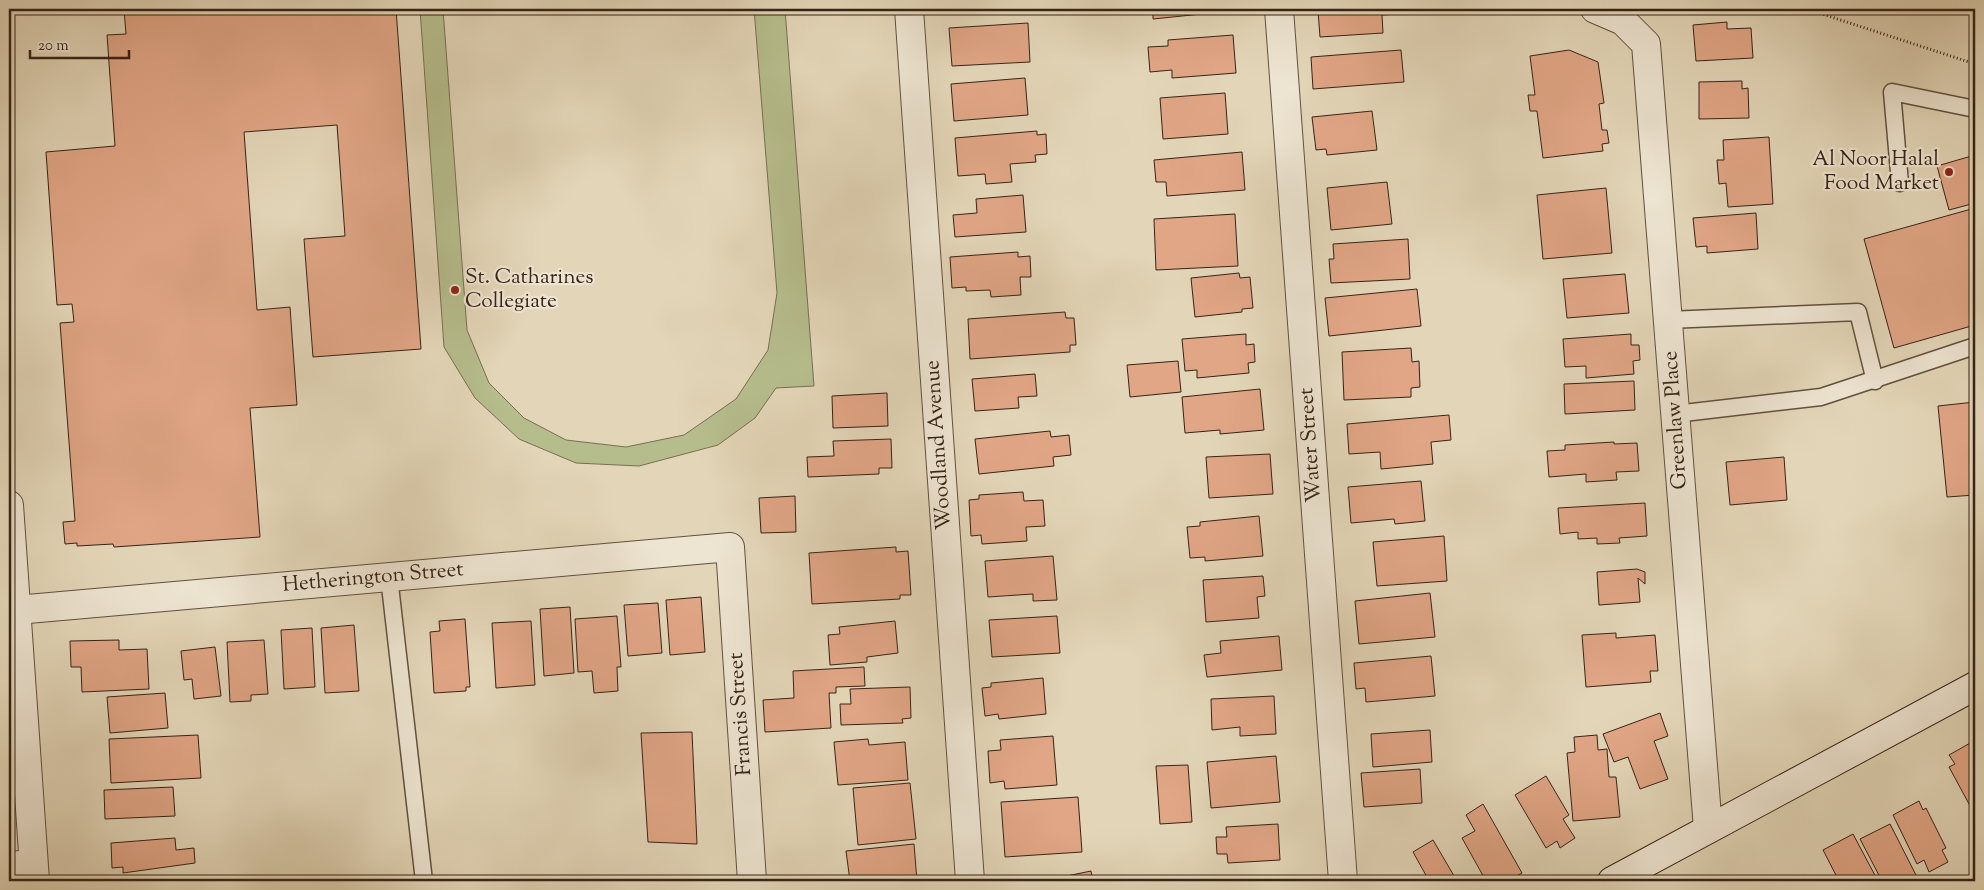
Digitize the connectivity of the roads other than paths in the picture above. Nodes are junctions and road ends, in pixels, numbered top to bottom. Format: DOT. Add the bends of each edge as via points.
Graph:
graph roads {
  1 [pos="909,9"];
  2 [pos="1279,9"];
  3 [pos="1595,9"];
  4 [pos="1975,109"];
  5 [pos="1900,183"];
  6 [pos="1668,320"];
  7 [pos="1975,346"];
  8 [pos="1875,381"];
  9 [pos="1675,414"];
  10 [pos="9,505"];
  11 [pos="730,547"];
  12 [pos="389,577"];
  13 [pos="13,610"];
  14 [pos="1975,686"];
  15 [pos="1708,829"];
  16 [pos="26,870"];
  17 [pos="424,881"];
  18 [pos="752,881"];
  19 [pos="970,881"];
  20 [pos="1343,881"];
  21 [pos="1612,881"];
  1 -- 19 [label="street, Woodland Avenue"];
  2 -- 20 [label="street, Water Street"];
  3 -- 6 [label="street, Greenlaw Place" via="1623,21 1646,44"];
  4 -- 5 [label="lane" via="1892,92"];
  6 -- 8 [label="lane" via="1858,312"];
  6 -- 9 [label="street, Greenlaw Place"];
  7 -- 8 [label="lane"];
  8 -- 9 [label="lane" via="1821,397"];
  9 -- 15 [label="street, Greenlaw Place"];
  10 -- 13 [label="street"];
  11 -- 12 [label="street, Hetherington Street"];
  11 -- 18 [label="street, Francis Street"];
  12 -- 13 [label="street, Hetherington Street"];
  12 -- 17 [label="lane"];
  13 -- 16 [label="street"];
  14 -- 15 [label="street"];
  15 -- 21 [label="street"];
}
